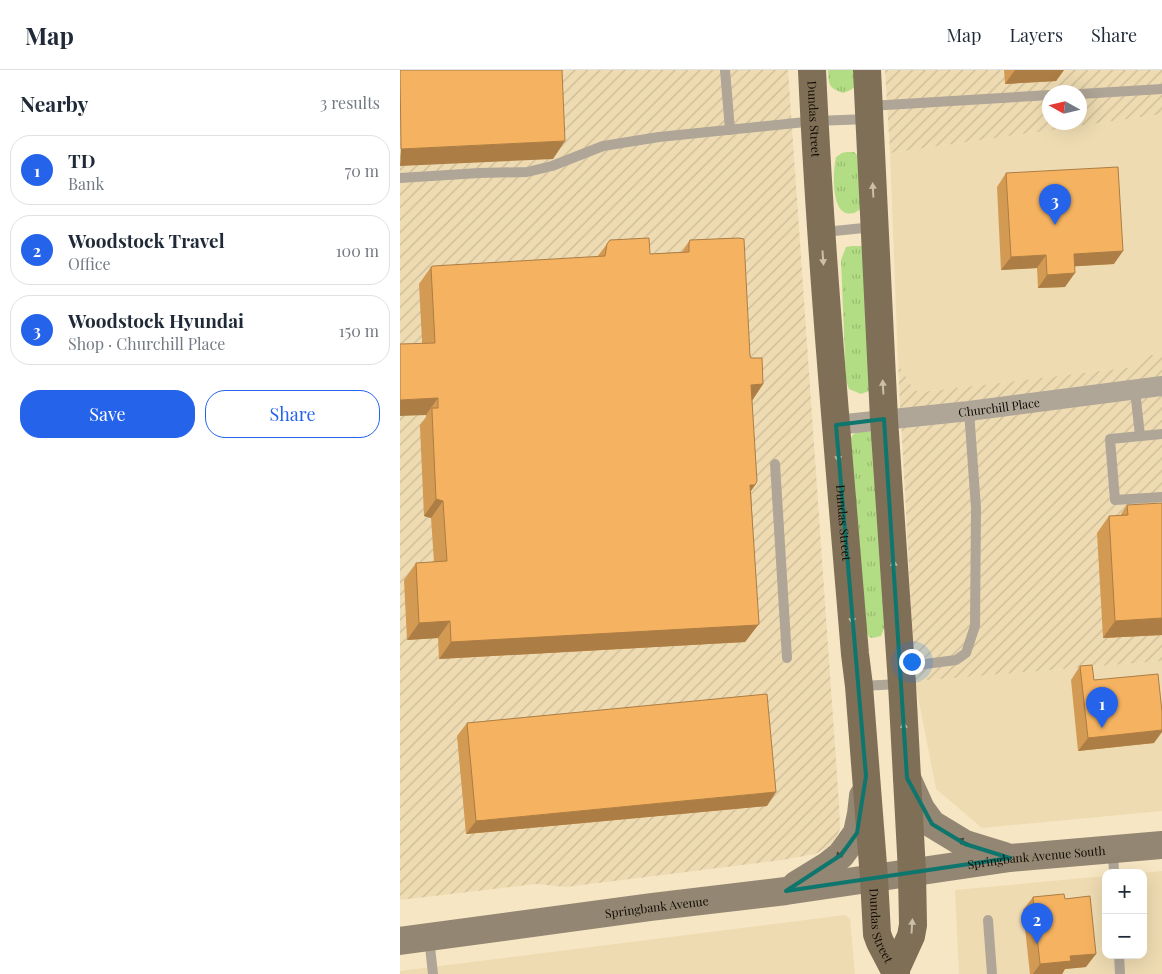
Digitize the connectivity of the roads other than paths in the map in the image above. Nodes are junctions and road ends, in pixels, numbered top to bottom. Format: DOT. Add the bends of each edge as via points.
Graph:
graph roads {
  1 [pos="725,70"];
  2 [pos="812,70"];
  3 [pos="867,70"];
  4 [pos="1162,89"];
  5 [pos="1087,94"];
  6 [pos="1042,96"];
  7 [pos="870,112"];
  8 [pos="815,122"];
  9 [pos="730,130"];
  10 [pos="400,178"];
  11 [pos="875,227"];
  12 [pos="821,232"];
  13 [pos="1162,386"];
  14 [pos="1135,390"];
  15 [pos="969,412"];
  16 [pos="884,419"];
  17 [pos="836,425"];
  18 [pos="1162,434"];
  19 [pos="1140,436"];
  20 [pos="775,464"];
  21 [pos="1162,497"];
  22 [pos="787,658"];
  23 [pos="901,676"];
  24 [pos="859,686"];
  25 [pos="866,776"];
  26 [pos="907,778"];
  27 [pos="1162,845"];
  28 [pos="1010,858"];
  29 [pos="1114,861"];
  30 [pos="912,872"];
  31 [pos="874,878"];
  32 [pos="786,891"];
  33 [pos="988,920"];
  34 [pos="428,937"];
  35 [pos="400,941"];
  36 [pos="1119,959"];
  37 [pos="895,972"];
  38 [pos="433,974"];
  39 [pos="992,974"];
  40 [pos="1120,974"];
  1 -- 9 [label="lane"];
  2 -- 8 [label="main road, Dundas Street"];
  3 -- 7 [label="main road, Dundas Street"];
  4 -- 5 [label="lane"];
  6 -- 7 [label="lane"];
  7 -- 8 [label="lane"];
  11 -- 7 [label="main road, Dundas Street, one-way"];
  8 -- 9 [label="lane"];
  8 -- 12 [label="main road, Dundas Street"];
  9 -- 10 [label="lane" via="603,146 527,172"];
  11 -- 12 [label="lane"];
  16 -- 11 [label="main road, Dundas Street, one-way"];
  12 -- 17 [label="main road, Dundas Street, one-way"];
  13 -- 14 [label="street, Churchill Place"];
  14 -- 15 [label="street, Churchill Place"];
  14 -- 19 [label="lane"];
  15 -- 16 [label="street, Churchill Place"];
  15 -- 23 [label="lane" via="976,508 975,626 966,653 956,660"];
  16 -- 17 [label="street, Churchill Place"];
  23 -- 16 [label="main road, Dundas Street, one-way"];
  17 -- 24 [label="main road, Dundas Street, one-way"];
  18 -- 19 [label="lane"];
  19 -- 21 [label="lane" via="1110,439 1115,500"];
  20 -- 22 [label="lane"];
  23 -- 24 [label="lane"];
  26 -- 23 [label="main road, Dundas Street, one-way"];
  24 -- 25 [label="main road, Dundas Street"];
  25 -- 31 [label="main road, Dundas Street"];
  25 -- 32 [label="main road, one-way" via="857,833 841,855"];
  28 -- 26 [label="main road, one-way" via="966,844 932,824 921,809"];
  26 -- 30 [label="main road, Dundas Street"];
  27 -- 29 [label="main road, Springbank Avenue South"];
  28 -- 29 [label="main road, Springbank Avenue South"];
  28 -- 30 [label="main road, Springbank Avenue South"];
  30 -- 31 [label="main road, Springbank Avenue"];
  37 -- 30 [label="main road, Dundas Street, one-way" via="912,933"];
  31 -- 32 [label="main road, Springbank Avenue"];
  31 -- 37 [label="main road, Dundas Street" via="877,934"];
  32 -- 34 [label="main road, Springbank Avenue"];
  33 -- 39 [label="lane"];
  34 -- 35 [label="main road, Springbank Avenue"];
  34 -- 38 [label="lane"];
  36 -- 40 [label="lane"];
}
